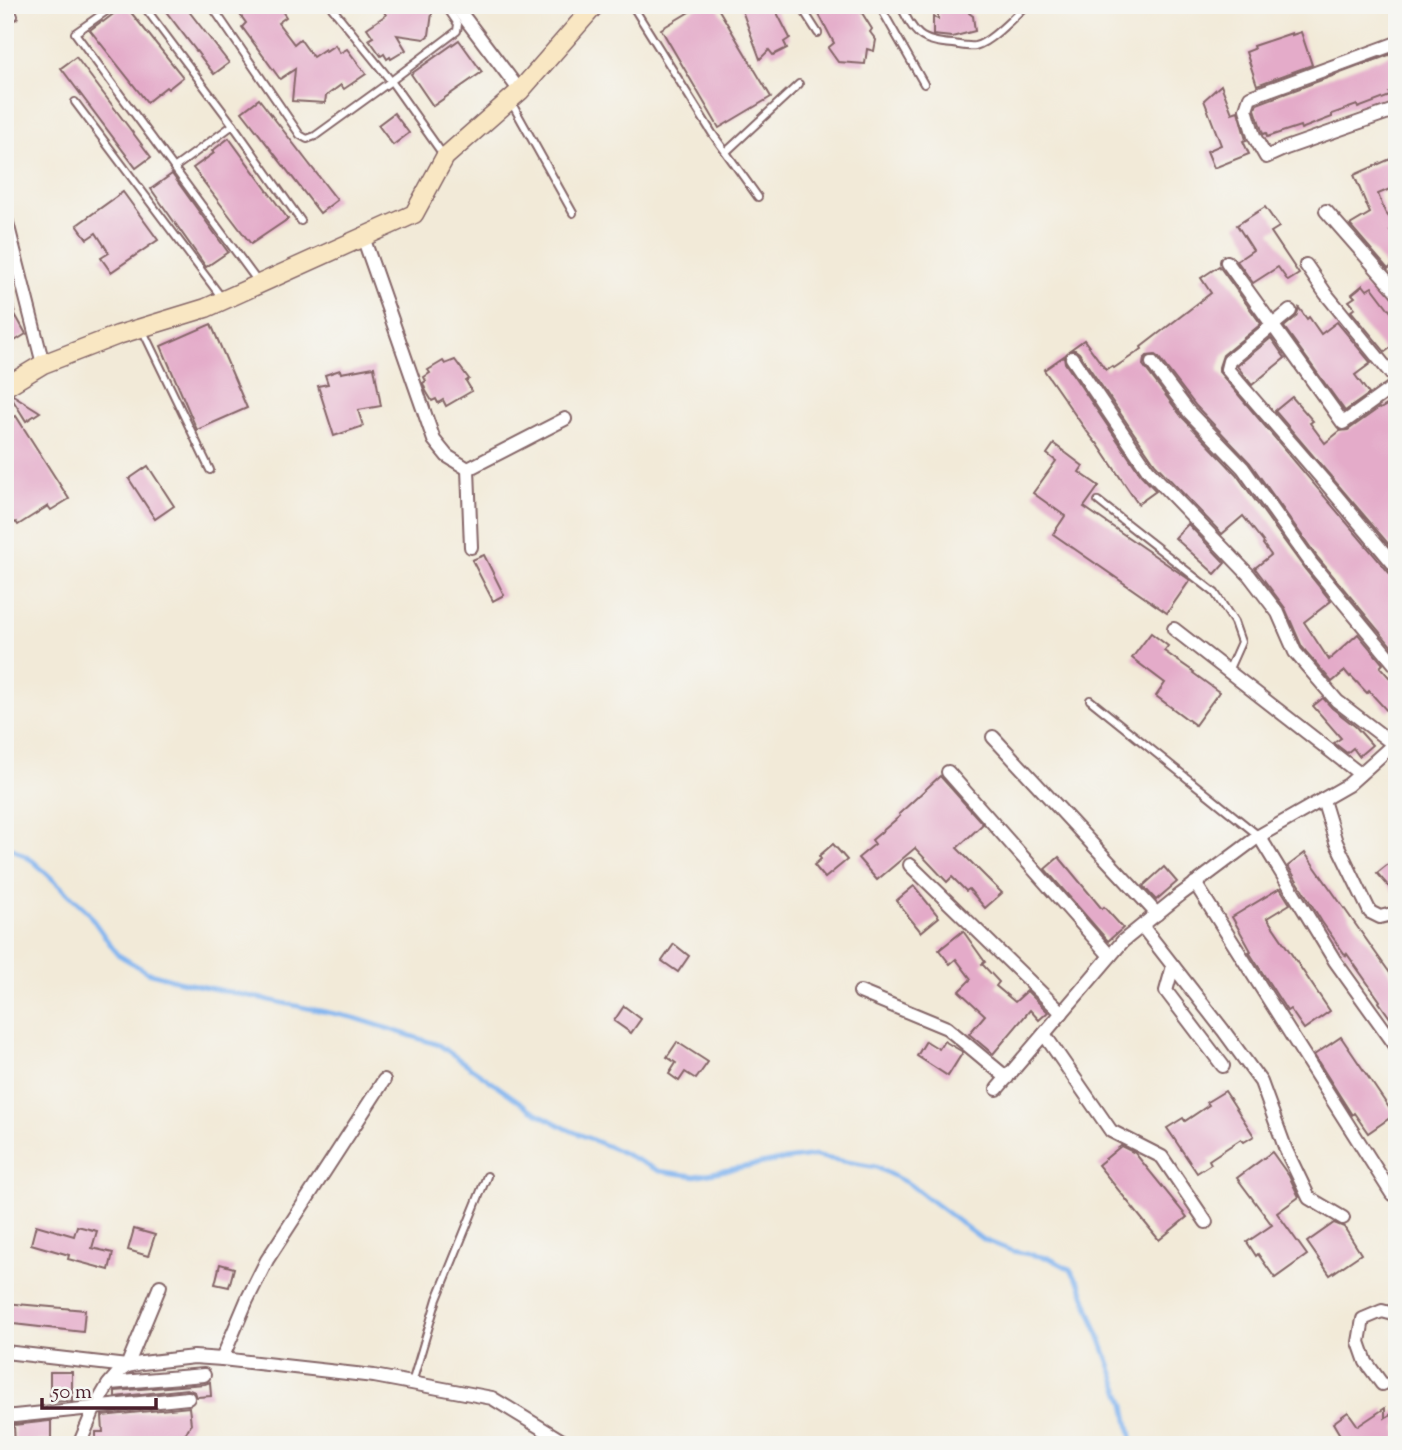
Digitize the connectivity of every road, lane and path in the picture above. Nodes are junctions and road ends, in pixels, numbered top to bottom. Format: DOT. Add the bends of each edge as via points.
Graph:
graph roads {
  1 [pos="9,5"];
  2 [pos="115,5"];
  3 [pos="143,5"];
  4 [pos="211,5"];
  5 [pos="333,5"];
  6 [pos="444,5"];
  7 [pos="455,5"];
  8 [pos="595,5"];
  9 [pos="632,5"];
  10 [pos="800,5"];
  11 [pos="879,5"];
  12 [pos="900,5"];
  13 [pos="1026,5"];
  14 [pos="14,16"];
  15 [pos="818,33"];
  16 [pos="1397,43"];
  17 [pos="391,81"];
  18 [pos="924,83"];
  19 [pos="799,84"];
  20 [pos="515,95"];
  21 [pos="75,102"];
  22 [pos="1397,109"];
  23 [pos="233,125"];
  24 [pos="726,152"];
  25 [pos="445,158"];
  26 [pos="174,168"];
  27 [pos="758,197"];
  28 [pos="1326,211"];
  29 [pos="573,214"];
  30 [pos="5,215"];
  31 [pos="301,221"];
  32 [pos="363,237"];
  33 [pos="1227,262"];
  34 [pos="1306,265"];
  35 [pos="259,283"];
  36 [pos="5,290"];
  37 [pos="1397,292"];
  38 [pos="223,300"];
  39 [pos="1290,311"];
  40 [pos="11,314"];
  41 [pos="1272,326"];
  42 [pos="141,328"];
  43 [pos="1072,358"];
  44 [pos="1152,363"];
  45 [pos="43,364"];
  46 [pos="8,381"];
  47 [pos="1397,383"];
  48 [pos="565,419"];
  49 [pos="468,469"];
  50 [pos="210,470"];
  51 [pos="1098,501"];
  52 [pos="471,547"];
  53 [pos="1397,568"];
  54 [pos="1174,629"];
  55 [pos="1397,667"];
  56 [pos="1228,671"];
  57 [pos="1090,699"];
  58 [pos="993,737"];
  59 [pos="1395,742"];
  60 [pos="948,772"];
  61 [pos="1360,774"];
  62 [pos="1323,800"];
  63 [pos="1259,836"];
  64 [pos="910,865"];
  65 [pos="1195,883"];
  66 [pos="1397,911"];
  67 [pos="1157,914"];
  68 [pos="1142,926"];
  69 [pos="1110,956"];
  70 [pos="1173,966"];
  71 [pos="860,992"];
  72 [pos="1062,1013"];
  73 [pos="1044,1034"];
  74 [pos="1396,1046"];
  75 [pos="1223,1066"];
  76 [pos="1007,1078"];
  77 [pos="384,1080"];
  78 [pos="997,1090"];
  79 [pos="487,1176"];
  80 [pos="1397,1176"];
  81 [pos="1343,1218"];
  82 [pos="1206,1222"];
  83 [pos="160,1286"];
  84 [pos="1397,1315"];
  85 [pos="5,1352"];
  86 [pos="222,1359"];
  87 [pos="127,1366"];
  88 [pos="204,1374"];
  89 [pos="110,1383"];
  90 [pos="412,1383"];
  91 [pos="1382,1384"];
  92 [pos="188,1398"];
  93 [pos="95,1407"];
  94 [pos="5,1417"];
  95 [pos="78,1445"];
  96 [pos="569,1445"];
  1 -- 14 [label="lane"];
  2 -- 26 [label="lane" via="75,33"];
  3 -- 23 [label="lane"];
  4 -- 17 [label="lane" via="307,139"];
  5 -- 17 [label="lane"];
  6 -- 17 [label="lane" via="458,24 457,31"];
  7 -- 20 [label="street"];
  8 -- 20 [label="street"];
  9 -- 24 [label="lane"];
  10 -- 15 [label="lane"];
  11 -- 18 [label="lane"];
  12 -- 13 [label="lane" via="923,38 976,46"];
  16 -- 22 [label="street" via="1250,97 1246,109 1266,157"];
  17 -- 25 [label="lane"];
  19 -- 24 [label="lane"];
  20 -- 25 [label="street"];
  20 -- 29 [label="lane"];
  21 -- 38 [label="lane"];
  23 -- 26 [label="lane"];
  23 -- 31 [label="lane"];
  24 -- 27 [label="lane"];
  25 -- 32 [label="street" via="414,214"];
  26 -- 35 [label="lane"];
  28 -- 37 [label="street"];
  30 -- 45 [label="street"];
  32 -- 35 [label="street"];
  32 -- 49 [label="street" via="434,440 447,456"];
  33 -- 41 [label="street"];
  34 -- 47 [label="street"];
  35 -- 38 [label="street"];
  36 -- 40 [label="lane"];
  38 -- 42 [label="street"];
  39 -- 41 [label="street"];
  41 -- 47 [label="street" via="1343,423"];
  41 -- 53 [label="street" via="1230,361 1227,369"];
  42 -- 45 [label="street"];
  42 -- 50 [label="lane"];
  43 -- 59 [label="street" via="1148,470 1249,575 1278,613 1295,652 1337,701"];
  44 -- 55 [label="street" via="1189,412 1243,468 1311,563"];
  45 -- 46 [label="street"];
  48 -- 49 [label="street"];
  49 -- 52 [label="street"];
  51 -- 56 [label="lane" via="1215,593 1241,642"];
  54 -- 56 [label="street"];
  56 -- 61 [label="street"];
  57 -- 63 [label="lane"];
  58 -- 67 [label="street"];
  59 -- 61 [label="street"];
  60 -- 69 [label="street"];
  61 -- 62 [label="street"];
  62 -- 63 [label="street"];
  62 -- 66 [label="street" via="1336,842 1370,912 1380,917"];
  63 -- 65 [label="street"];
  63 -- 74 [label="street" via="1335,961"];
  64 -- 72 [label="street"];
  65 -- 67 [label="street"];
  65 -- 80 [label="street" via="1388,1188"];
  67 -- 68 [label="street"];
  68 -- 69 [label="street"];
  68 -- 70 [label="street"];
  69 -- 72 [label="street"];
  70 -- 75 [label="street" via="1166,991"];
  70 -- 81 [label="street" via="1261,1082 1309,1198"];
  71 -- 76 [label="street" via="947,1028"];
  72 -- 73 [label="street"];
  73 -- 76 [label="street"];
  73 -- 82 [label="street" via="1111,1131 1162,1157"];
  76 -- 78 [label="street"];
  77 -- 86 [label="street" via="267,1260"];
  79 -- 90 [label="lane" via="437,1299"];
  83 -- 87 [label="street"];
  84 -- 91 [label="street" via="1382,1311 1363,1319 1359,1342"];
  85 -- 87 [label="street"];
  86 -- 87 [label="street" via="194,1357"];
  86 -- 90 [label="street"];
  87 -- 89 [label="street"];
  88 -- 89 [label="street"];
  89 -- 93 [label="street"];
  90 -- 96 [label="street" via="492,1398"];
  92 -- 93 [label="street"];
  93 -- 94 [label="street"];
  93 -- 95 [label="street"];
}
